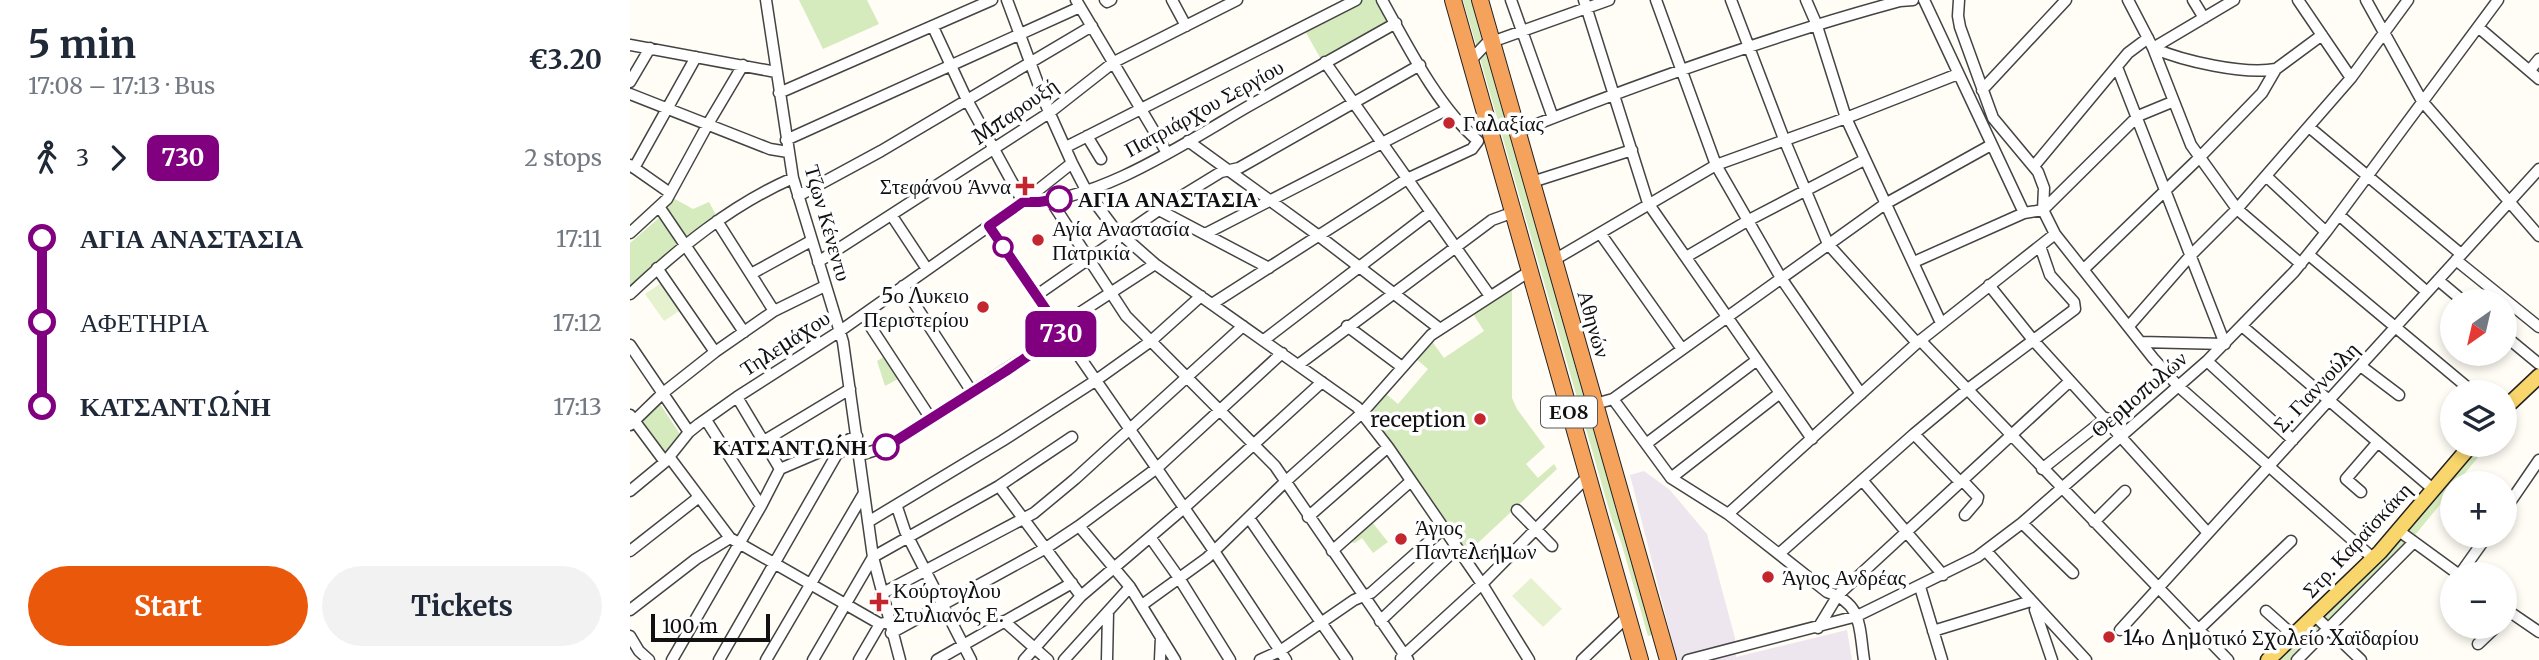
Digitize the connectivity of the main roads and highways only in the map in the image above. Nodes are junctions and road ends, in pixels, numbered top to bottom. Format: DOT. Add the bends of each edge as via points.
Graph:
graph roads {
  1 [pos="1453,0"];
  2 [pos="1480,0"];
  3 [pos="2539,376"];
  4 [pos="2517,397"];
  5 [pos="2461,457"];
  6 [pos="1640,660"];
  7 [pos="1668,660"];
  8 [pos="2268,660"];
  1 -- 6 [label="highway, ΕΟ8" via="1485,139 1514,212"];
  2 -- 7 [label="highway, Αθηνών / ΕΟ8"];
  3 -- 4 [label="main road"];
  5 -- 8 [label="main road, Στρ. Καραϊσκάκη" via="2374,559"];
}
